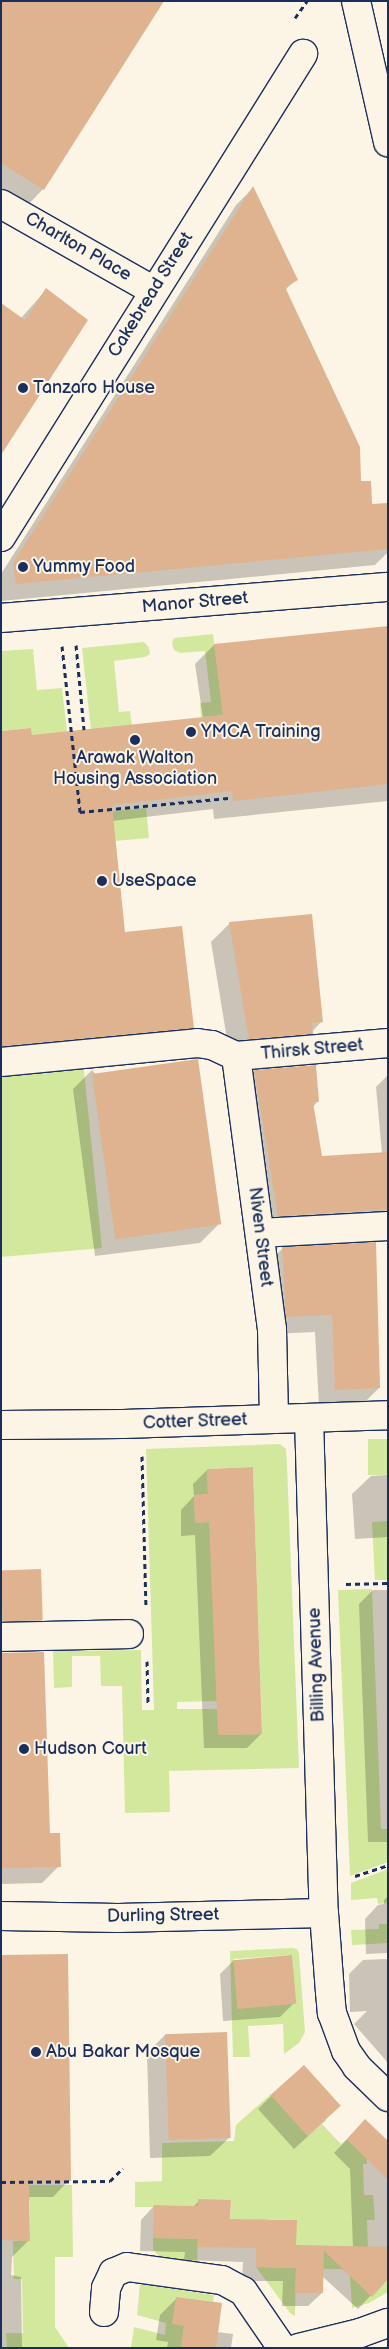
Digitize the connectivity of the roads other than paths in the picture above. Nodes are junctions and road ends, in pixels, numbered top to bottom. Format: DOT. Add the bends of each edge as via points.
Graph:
graph roads {
  1 [pos="356,1"];
  2 [pos="303,54"];
  3 [pos="388,142"];
  4 [pos="1,204"];
  5 [pos="154,291"];
  6 [pos="1,537"];
  7 [pos="388,587"];
  8 [pos="1,618"];
  9 [pos="388,1043"];
  10 [pos="236,1056"];
  11 [pos="1,1062"];
  12 [pos="388,1226"];
  13 [pos="260,1233"];
  14 [pos="388,1415"];
  15 [pos="274,1418"];
  16 [pos="309,1418"];
  17 [pos="1,1425"];
  18 [pos="129,1634"];
  19 [pos="1,1637"];
  20 [pos="324,1913"];
  21 [pos="1,1916"];
  22 [pos="388,2097"];
  23 [pos="104,2312"];
  24 [pos="388,2323"];
  25 [pos="282,2348"];
  26 [pos="298,2348"];
  1 -- 3 [label="main road"];
  2 -- 5 [label="main road, Cakebread Street"];
  4 -- 5 [label="main road, Charlton Place"];
  5 -- 6 [label="main road, Cakebread Street"];
  7 -- 8 [label="main road, Manor Street"];
  9 -- 10 [label="main road, Thirsk Street"];
  10 -- 11 [label="main road" via="212,1045 197,1043"];
  10 -- 13 [label="main road, Niven Street"];
  12 -- 13 [label="main road"];
  13 -- 15 [label="main road, Niven Street" via="272,1329"];
  14 -- 16 [label="main road, Cotter Street"];
  15 -- 16 [label="main road, Cotter Street"];
  15 -- 17 [label="main road, Cotter Street"];
  16 -- 20 [label="main road, Billing Avenue"];
  18 -- 19 [label="main road"];
  20 -- 21 [label="main road, Durling Street" via="118,1918"];
  20 -- 22 [label="main road, Billing Avenue" via="332,2013 346,2051 357,2067"];
  23 -- 25 [label="main road" via="106,2288 113,2273 127,2267 222,2280 243,2291"];
  24 -- 26 [label="main road"];
}
